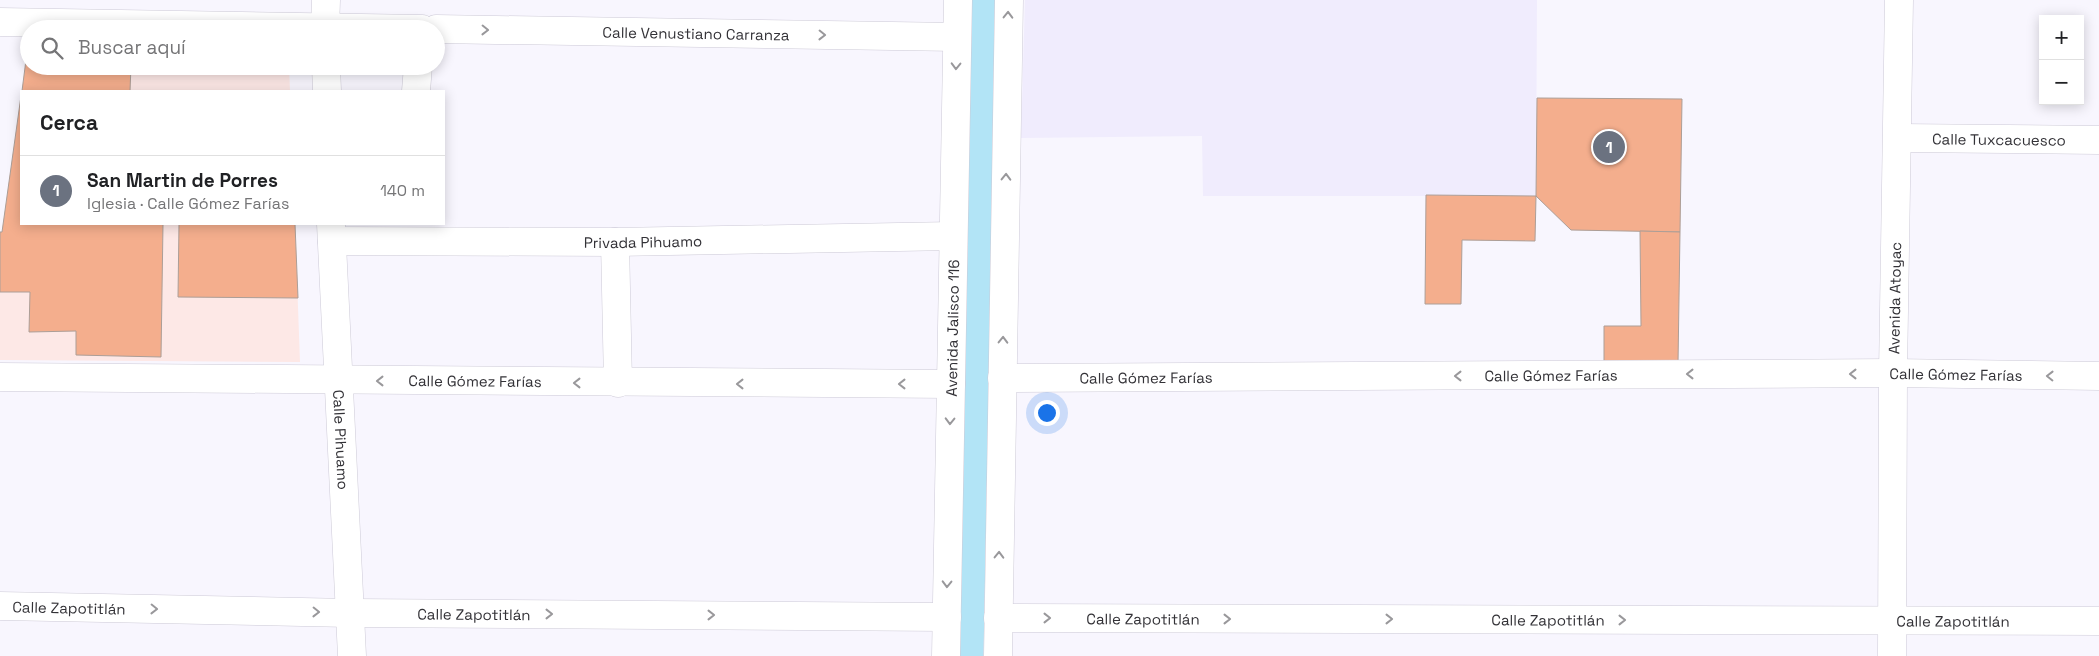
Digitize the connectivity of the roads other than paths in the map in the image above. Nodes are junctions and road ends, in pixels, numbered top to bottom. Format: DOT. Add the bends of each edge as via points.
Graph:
graph roads {
  1 [pos="326,0"];
  2 [pos="958,0"];
  3 [pos="1008,0"];
  4 [pos="1899,0"];
  5 [pos="39,11"];
  6 [pos="190,20"];
  7 [pos="325,20"];
  8 [pos="0,22"];
  9 [pos="445,29"];
  10 [pos="957,37"];
  11 [pos="326,75"];
  12 [pos="417,75"];
  13 [pos="327,90"];
  14 [pos="416,90"];
  15 [pos="1899,138"];
  16 [pos="2099,140"];
  17 [pos="332,232"];
  18 [pos="406,232"];
  19 [pos="954,236"];
  20 [pos="615,242"];
  21 [pos="1893,373"];
  22 [pos="2099,376"];
  23 [pos="0,377"];
  24 [pos="1002,378"];
  25 [pos="340,381"];
  26 [pos="618,383"];
  27 [pos="951,384"];
  28 [pos="0,606"];
  29 [pos="350,613"];
  30 [pos="947,617"];
  31 [pos="998,618"];
  32 [pos="1892,621"];
  33 [pos="2099,621"];
  34 [pos="352,656"];
  35 [pos="946,656"];
  36 [pos="998,656"];
  37 [pos="1892,656"];
  1 -- 7 [label="street"];
  2 -- 10 [label="street, Avenida Jalisco 116"];
  24 -- 3 [label="street, one-way"];
  4 -- 15 [label="street, Avenida Atoyac"];
  5 -- 6 [label="street"];
  5 -- 8 [label="street"];
  9 -- 10 [label="street, Calle Venustiano Carranza, one-way"];
  10 -- 19 [label="street, Avenida Jalisco 116, one-way"];
  11 -- 13 [label="street"];
  12 -- 14 [label="street"];
  15 -- 16 [label="street, Calle Tuxcacuesco"];
  15 -- 21 [label="street, Avenida Atoyac"];
  17 -- 18 [label="street, Privada Pihuamo"];
  17 -- 25 [label="street, Calle Pihuamo"];
  18 -- 20 [label="street, Privada Pihuamo"];
  19 -- 20 [label="street, Privada Pihuamo"];
  19 -- 27 [label="street, Avenida Jalisco 116"];
  20 -- 26 [label="street"];
  22 -- 21 [label="street, Calle Gómez Farías, one-way"];
  21 -- 24 [label="street, Calle Gómez Farías, one-way"];
  21 -- 32 [label="street, Avenida Atoyac"];
  23 -- 25 [label="street, Calle Gómez Farías"];
  31 -- 24 [label="street, one-way"];
  26 -- 25 [label="street, Calle Gómez Farías, one-way"];
  25 -- 29 [label="street, Calle Pihuamo"];
  27 -- 26 [label="street, Calle Gómez Farías, one-way"];
  27 -- 30 [label="street, Avenida Jalisco 116, one-way"];
  28 -- 29 [label="street, Calle Zapotitlán, one-way"];
  29 -- 30 [label="street, Calle Zapotitlán, one-way"];
  29 -- 34 [label="street, Calle Pihuamo"];
  30 -- 35 [label="street, Avenida Jalisco 116"];
  31 -- 32 [label="street, Calle Zapotitlán, one-way"];
  31 -- 36 [label="street"];
  32 -- 33 [label="street, Calle Zapotitlán"];
  32 -- 37 [label="street, Avenida Atoyac"];
}
